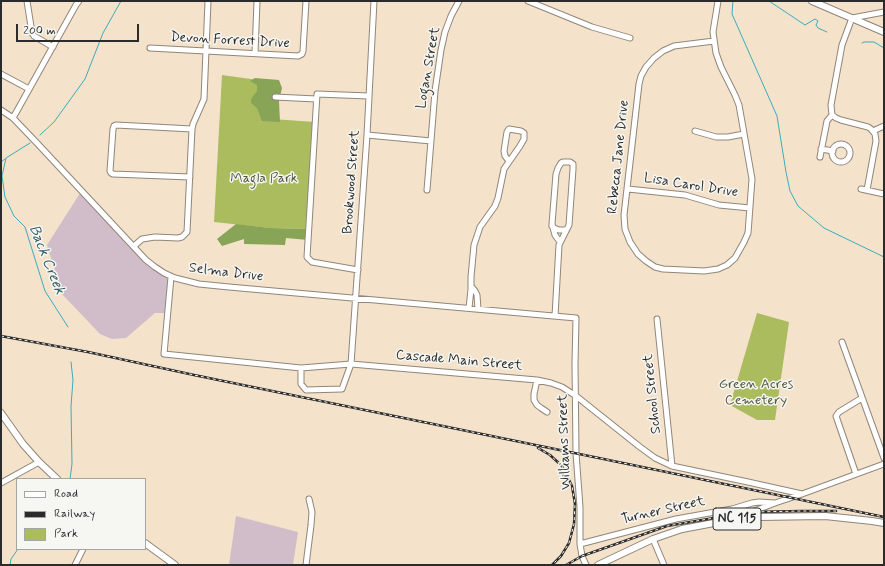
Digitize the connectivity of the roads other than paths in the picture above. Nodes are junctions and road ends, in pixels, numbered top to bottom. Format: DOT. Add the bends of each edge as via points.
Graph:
graph roads {
  1 [pos="27,1"];
  2 [pos="208,1"];
  3 [pos="257,1"];
  4 [pos="306,1"];
  5 [pos="374,1"];
  6 [pos="459,1"];
  7 [pos="528,1"];
  8 [pos="718,1"];
  9 [pos="812,1"];
  10 [pos="76,2"];
  11 [pos="884,12"];
  12 [pos="852,18"];
  13 [pos="884,32"];
  14 [pos="630,38"];
  15 [pos="714,41"];
  16 [pos="53,47"];
  17 [pos="150,48"];
  18 [pos="206,51"];
  19 [pos="255,53"];
  20 [pos="1,74"];
  21 [pos="30,89"];
  22 [pos="369,96"];
  23 [pos="275,97"];
  24 [pos="316,99"];
  25 [pos="1,110"];
  26 [pos="832,115"];
  27 [pos="13,118"];
  28 [pos="884,126"];
  29 [pos="192,129"];
  30 [pos="694,131"];
  31 [pos="873,131"];
  32 [pos="744,134"];
  33 [pos="367,135"];
  34 [pos="431,141"];
  35 [pos="821,149"];
  36 [pos="833,151"];
  37 [pos="820,157"];
  38 [pos="509,161"];
  39 [pos="190,177"];
  40 [pos="628,189"];
  41 [pos="861,189"];
  42 [pos="427,190"];
  43 [pos="867,190"];
  44 [pos="884,194"];
  45 [pos="750,208"];
  46 [pos="552,226"];
  47 [pos="567,229"];
  48 [pos="560,242"];
  49 [pos="134,246"];
  50 [pos="358,270"];
  51 [pos="171,276"];
  52 [pos="471,286"];
  53 [pos="356,298"];
  54 [pos="469,308"];
  55 [pos="478,309"];
  56 [pos="555,316"];
  57 [pos="576,318"];
  58 [pos="657,319"];
  59 [pos="842,342"];
  60 [pos="351,364"];
  61 [pos="301,368"];
  62 [pos="537,380"];
  63 [pos="576,396"];
  64 [pos="862,398"];
  65 [pos="547,412"];
  66 [pos="1,413"];
  67 [pos="884,458"];
  68 [pos="38,462"];
  69 [pos="884,464"];
  70 [pos="672,466"];
  71 [pos="856,474"];
  72 [pos="56,478"];
  73 [pos="1,483"];
  74 [pos="802,494"];
  75 [pos="309,499"];
  76 [pos="775,503"];
  77 [pos="734,519"];
  78 [pos="884,523"];
  79 [pos="653,539"];
  80 [pos="146,544"];
  81 [pos="580,544"];
  82 [pos="82,550"];
  83 [pos="75,565"];
  84 [pos="175,565"];
  85 [pos="306,565"];
  86 [pos="586,565"];
  87 [pos="598,565"];
  88 [pos="664,565"];
  1 -- 16 [label="street" via="32,33"];
  2 -- 18 [label="street"];
  3 -- 19 [label="street"];
  4 -- 19 [label="street, Devon Forrest Drive" via="302,54 298,56"];
  5 -- 22 [label="street, Brookwood Street"];
  6 -- 34 [label="street, Logan Street" via="445,32 441,50"];
  7 -- 14 [label="street" via="592,27"];
  8 -- 15 [label="street, Rebecca Jane Drive"];
  9 -- 12 [label="main road"];
  10 -- 16 [label="street"];
  11 -- 12 [label="street"];
  12 -- 13 [label="main road"];
  12 -- 26 [label="street" via="839,58 831,105"];
  15 -- 32 [label="street, Rebecca Jane Drive" via="720,67 739,105"];
  15 -- 40 [label="street, Rebecca Jane Drive" via="674,46 663,51 646,67 639,84"];
  16 -- 21 [label="street"];
  17 -- 18 [label="street, Devon Forrest Drive"];
  18 -- 19 [label="street, Devon Forrest Drive"];
  18 -- 29 [label="street" via="204,99"];
  20 -- 21 [label="street"];
  21 -- 27 [label="street"];
  22 -- 24 [label="street" via="317,94"];
  22 -- 33 [label="street, Brookwood Street"];
  23 -- 24 [label="street"];
  24 -- 50 [label="street" via="308,257 312,262"];
  25 -- 27 [label="street, Selma Drive"];
  26 -- 31 [label="street"];
  26 -- 35 [label="street" via="827,121"];
  27 -- 49 [label="street, Selma Drive"];
  28 -- 31 [label="street"];
  29 -- 39 [label="street"];
  29 -- 39 [label="street" via="114,126 110,170 114,174"];
  30 -- 32 [label="street" via="728,137"];
  31 -- 43 [label="street" via="876,141"];
  32 -- 45 [label="street, Rebecca Jane Drive" via="752,179"];
  33 -- 34 [label="street"];
  33 -- 50 [label="street, Brookwood Street"];
  34 -- 42 [label="street, Logan Street"];
  35 -- 36 [label="street"];
  35 -- 37 [label="street"];
  38 -- 38 [label="street" via="524,139 524,133 521,131 508,129 504,151"];
  38 -- 52 [label="street" via="504,169 495,206 480,227 475,240"];
  39 -- 49 [label="street" via="187,232 178,238 142,239"];
  40 -- 45 [label="street, Lisa Carol Drive" via="685,195 719,205"];
  40 -- 45 [label="street, Rebecca Jane Drive" via="624,215 625,229 630,242 646,261 663,269 704,271 718,269 727,264 735,258 748,233"];
  41 -- 43 [label="street"];
  43 -- 44 [label="street"];
  46 -- 47 [label="street" via="559,230"];
  46 -- 47 [label="street" via="558,168 563,162 570,162 573,169"];
  46 -- 48 [label="street" via="554,235"];
  47 -- 48 [label="street"];
  48 -- 56 [label="street"];
  49 -- 51 [label="street, Selma Drive" via="146,260"];
  50 -- 53 [label="street, Brookwood Street"];
  51 -- 53 [label="street, Selma Drive" via="199,284"];
  51 -- 61 [label="street, Cascade Main Street" via="164,354"];
  52 -- 54 [label="street"];
  52 -- 55 [label="street" via="477,295"];
  53 -- 54 [label="street, Selma Drive"];
  53 -- 60 [label="street, Brookwood Street"];
  54 -- 55 [label="street, Selma Drive"];
  55 -- 56 [label="street, Selma Drive"];
  56 -- 57 [label="street, Selma Drive"];
  57 -- 63 [label="street, Williams Street"];
  58 -- 70 [label="street, School Street"];
  59 -- 64 [label="street"];
  60 -- 61 [label="street, Cascade Main Street"];
  60 -- 61 [label="street, Brookwood Street" via="342,389 306,390 301,384"];
  60 -- 62 [label="street, Cascade Main Street"];
  62 -- 63 [label="street, Cascade Main Street" via="562,387"];
  62 -- 65 [label="street" via="534,400"];
  63 -- 70 [label="street, Cascade Main Street" via="655,458"];
  63 -- 81 [label="street, Williams Street"];
  64 -- 67 [label="street"];
  64 -- 71 [label="street" via="838,412 836,416"];
  66 -- 68 [label="main road"];
  68 -- 72 [label="main road"];
  68 -- 73 [label="street"];
  69 -- 71 [label="street"];
  70 -- 74 [label="street, Cascade Main Street"];
  71 -- 74 [label="street"];
  74 -- 76 [label="street"];
  75 -- 85 [label="street" via="312,512"];
  76 -- 77 [label="street"];
  76 -- 81 [label="street, Turner Street" via="752,503 676,519"];
  77 -- 78 [label="main road, NC 115" via="825,516"];
  77 -- 79 [label="main road, NC 115" via="682,529"];
  79 -- 87 [label="main road, NC 115"];
  79 -- 88 [label="street"];
  80 -- 84 [label="main road"];
  81 -- 86 [label="street, Williams Street"];
  82 -- 83 [label="street"];
}
